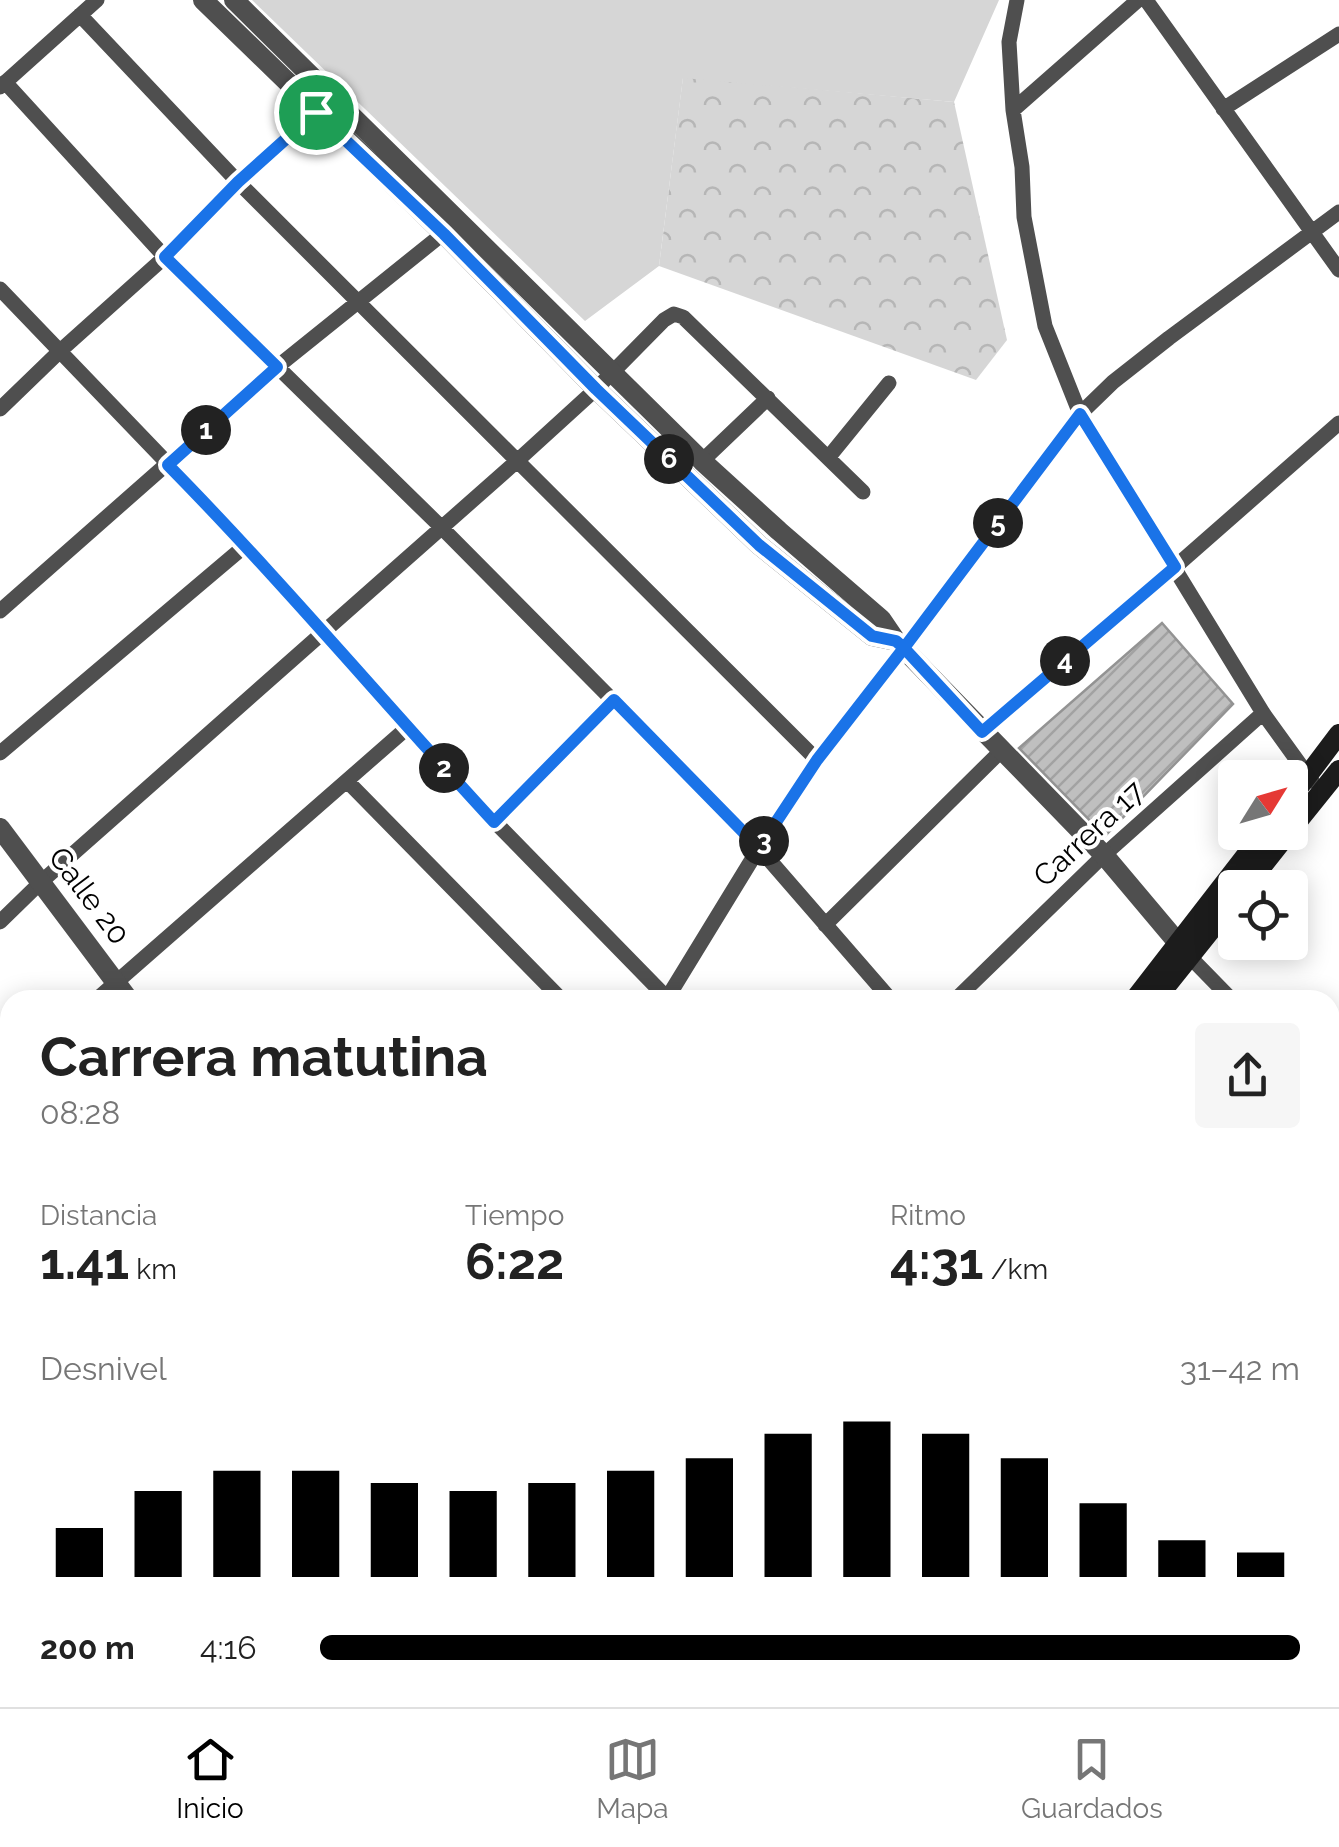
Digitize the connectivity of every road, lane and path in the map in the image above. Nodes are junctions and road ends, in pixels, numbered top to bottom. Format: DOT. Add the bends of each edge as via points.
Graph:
graph roads {
  1 [pos="96,0"];
  2 [pos="203,0"];
  3 [pos="234,0"];
  4 [pos="1017,0"];
  5 [pos="1138,0"];
  6 [pos="1146,0"];
  7 [pos="80,15"];
  8 [pos="1339,34"];
  9 [pos="2,85"];
  10 [pos="340,104"];
  11 [pos="1223,109"];
  12 [pos="1014,110"];
  13 [pos="316,112"];
  14 [pos="238,182"];
  15 [pos="1339,212"];
  16 [pos="451,227"];
  17 [pos="1311,231"];
  18 [pos="165,257"];
  19 [pos="1339,270"];
  20 [pos="0,289"];
  21 [pos="359,300"];
  22 [pos="60,351"];
  23 [pos="277,367"];
  24 [pos="611,372"];
  25 [pos="888,383"];
  26 [pos="596,389"];
  27 [pos="768,398"];
  28 [pos="0,409"];
  29 [pos="1080,414"];
  30 [pos="1339,423"];
  31 [pos="828,458"];
  32 [pos="702,461"];
  33 [pos="517,462"];
  34 [pos="168,465"];
  35 [pos="863,492"];
  36 [pos="441,527"];
  37 [pos="246,545"];
  38 [pos="1175,567"];
  39 [pos="0,612"];
  40 [pos="324,632"];
  41 [pos="900,645"];
  42 [pos="614,700"];
  43 [pos="1263,713"];
  44 [pos="408,728"];
  45 [pos="982,732"];
  46 [pos="1339,734"];
  47 [pos="1000,751"];
  48 [pos="0,753"];
  49 [pos="817,760"];
  50 [pos="1339,770"];
  51 [pos="348,782"];
  52 [pos="1314,784"];
  53 [pos="1308,788"];
  54 [pos="1308,796"];
  55 [pos="494,822"];
  56 [pos="0,828"];
  57 [pos="759,848"];
  58 [pos="1252,850"];
  59 [pos="1275,850"];
  60 [pos="1104,855"];
  61 [pos="1259,870"];
  62 [pos="41,882"];
  63 [pos="1218,917"];
  64 [pos="0,922"];
  65 [pos="824,925"];
  66 [pos="1184,950"];
  67 [pos="115,982"];
  68 [pos="107,990"];
  69 [pos="121,990"];
  70 [pos="552,990"];
  71 [pos="659,990"];
  72 [pos="673,990"];
  73 [pos="882,990"];
  74 [pos="965,990"];
  75 [pos="1144,990"];
  76 [pos="1161,990"];
  77 [pos="1222,990"];
  1 -- 7 [label="street"];
  2 -- 13 [label="street"];
  3 -- 10 [label="street"];
  4 -- 12 [label="street" via="1009,42"];
  5 -- 12 [label="street"];
  6 -- 11 [label="street"];
  7 -- 9 [label="street"];
  7 -- 14 [label="street"];
  8 -- 11 [label="street"];
  9 -- 18 [label="street"];
  10 -- 13 [label="street"];
  10 -- 16 [label="street"];
  11 -- 17 [label="street"];
  12 -- 29 [label="street" via="1024,218 1045,326"];
  13 -- 14 [label="street"];
  13 -- 16 [label="street"];
  14 -- 18 [label="street"];
  14 -- 21 [label="street"];
  15 -- 17 [label="street"];
  16 -- 21 [label="street"];
  16 -- 24 [label="street"];
  16 -- 26 [label="street"];
  17 -- 19 [label="street"];
  17 -- 29 [label="street"];
  18 -- 22 [label="street"];
  18 -- 23 [label="street"];
  20 -- 22 [label="street"];
  21 -- 23 [label="street"];
  21 -- 33 [label="street"];
  22 -- 28 [label="street"];
  22 -- 34 [label="street"];
  23 -- 34 [label="street"];
  23 -- 36 [label="street"];
  24 -- 26 [label="street"];
  24 -- 27 [label="street" via="674,314"];
  24 -- 32 [label="street"];
  25 -- 31 [label="street"];
  26 -- 33 [label="street"];
  26 -- 41 [label="street" via="759,545 872,636"];
  27 -- 31 [label="street"];
  27 -- 32 [label="street"];
  29 -- 38 [label="street"];
  29 -- 41 [label="street"];
  30 -- 38 [label="street"];
  31 -- 35 [label="street"];
  32 -- 41 [label="street" via="881,619"];
  33 -- 36 [label="street"];
  33 -- 49 [label="street"];
  34 -- 37 [label="street"];
  34 -- 39 [label="street"];
  36 -- 40 [label="street"];
  36 -- 42 [label="street"];
  37 -- 40 [label="street"];
  37 -- 48 [label="street"];
  38 -- 43 [label="street"];
  38 -- 45 [label="street"];
  40 -- 44 [label="street"];
  40 -- 62 [label="street"];
  41 -- 45 [label="street"];
  41 -- 49 [label="street"];
  42 -- 55 [label="street"];
  42 -- 57 [label="street"];
  43 -- 52 [label="street"];
  43 -- 60 [label="street, Carrera 17"];
  44 -- 51 [label="street"];
  44 -- 55 [label="street"];
  45 -- 47 [label="street"];
  46 -- 52 [label="main road"];
  47 -- 60 [label="street"];
  47 -- 65 [label="street"];
  49 -- 57 [label="street"];
  50 -- 52 [label="main road"];
  51 -- 67 [label="street"];
  51 -- 70 [label="street"];
  52 -- 53 [label="main road"];
  52 -- 54 [label="main road"];
  55 -- 71 [label="street"];
  56 -- 62 [label="street, Calle 20"];
  57 -- 65 [label="street"];
  57 -- 72 [label="street"];
  58 -- 66 [label="main road"];
  59 -- 61 [label="main road"];
  60 -- 66 [label="street"];
  60 -- 74 [label="street, Carrera 17"];
  62 -- 64 [label="street"];
  62 -- 67 [label="street, Calle 20"];
  63 -- 66 [label="main road"];
  65 -- 73 [label="street"];
  66 -- 75 [label="main road"];
  66 -- 76 [label="main road"];
  66 -- 77 [label="street"];
  67 -- 68 [label="street"];
  67 -- 69 [label="street, Calle 20"];
}
